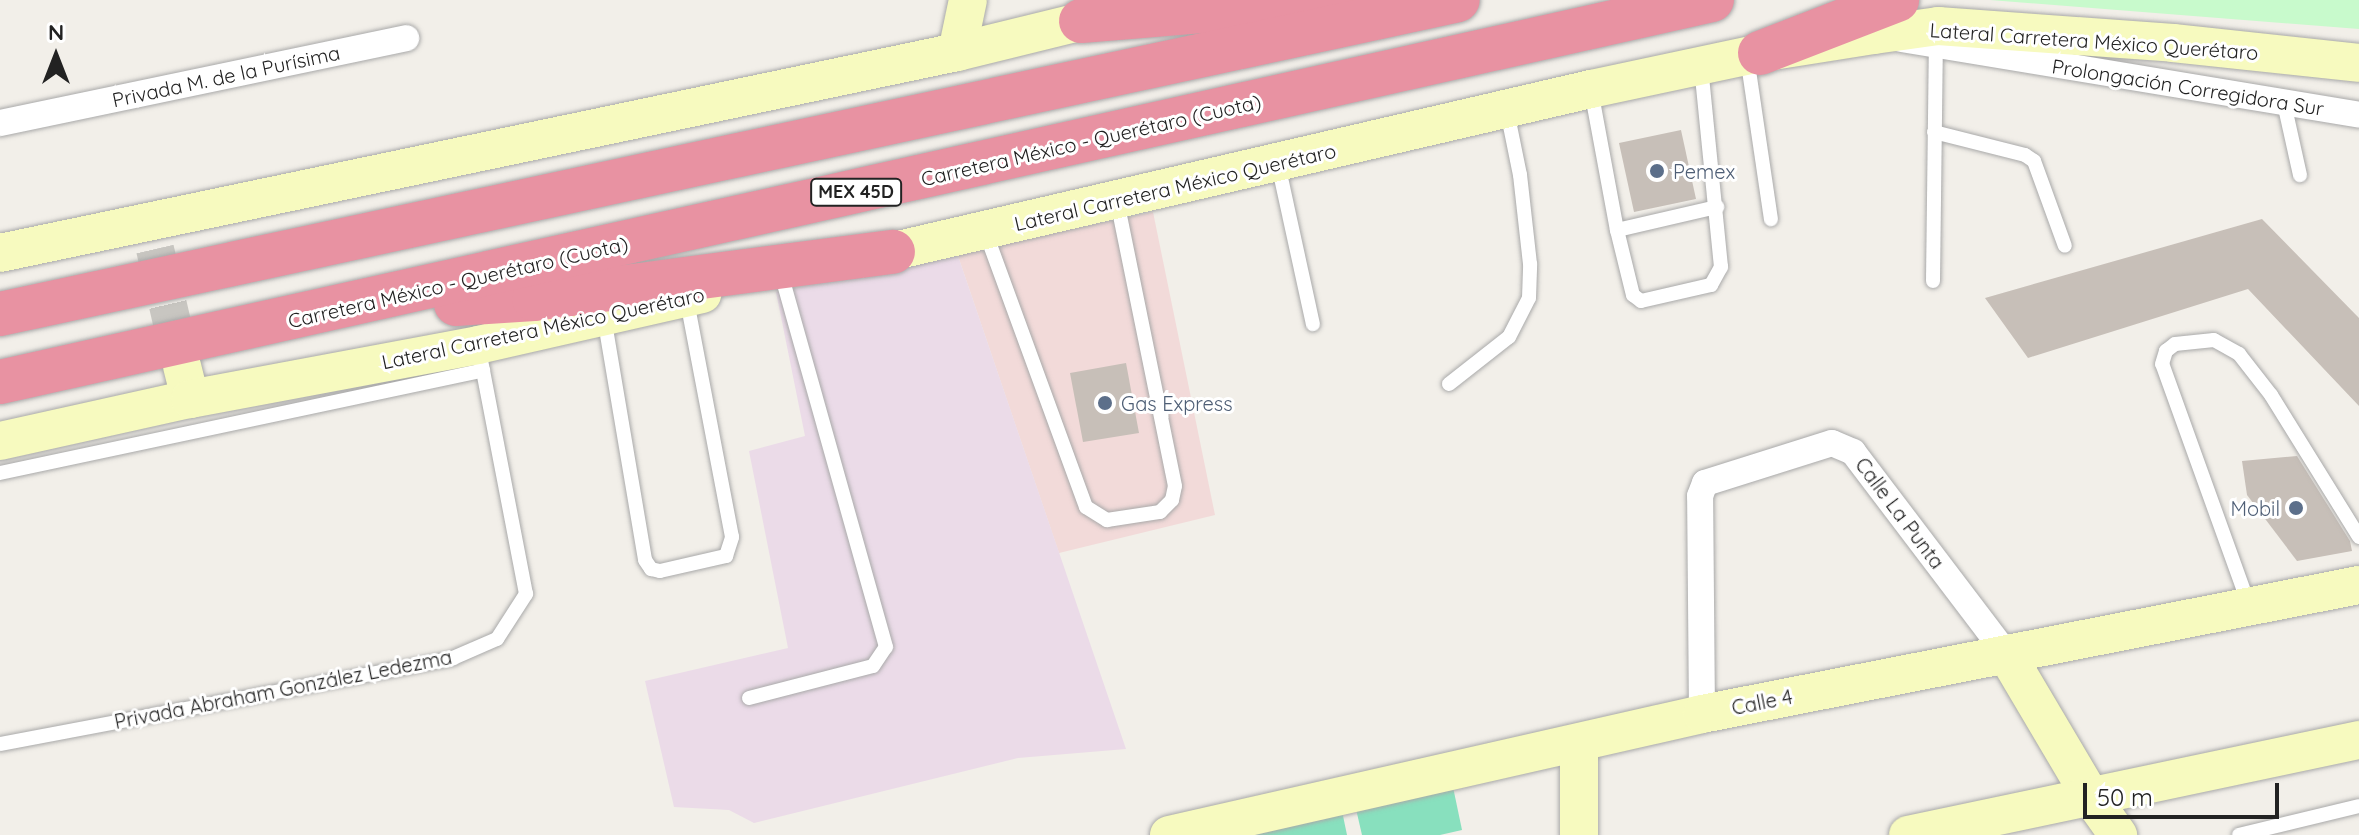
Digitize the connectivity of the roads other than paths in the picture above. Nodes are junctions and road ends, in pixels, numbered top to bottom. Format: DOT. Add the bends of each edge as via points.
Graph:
graph roads {
  1 [pos="968,0"];
  2 [pos="1172,0"];
  3 [pos="1335,0"];
  4 [pos="1458,0"];
  5 [pos="1712,0"];
  6 [pos="1055,17"];
  7 [pos="1886,17"];
  8 [pos="406,38"];
  9 [pos="1936,45"];
  10 [pos="957,52"];
  11 [pos="1753,54"];
  12 [pos="2359,63"];
  13 [pos="1701,66"];
  14 [pos="1591,89"];
  15 [pos="2284,103"];
  16 [pos="1507,111"];
  17 [pos="2359,115"];
  18 [pos="0,123"];
  19 [pos="1934,132"];
  20 [pos="1278,163"];
  21 [pos="2300,175"];
  22 [pos="1117,200"];
  23 [pos="1717,207"];
  24 [pos="1771,219"];
  25 [pos="985,230"];
  26 [pos="1617,230"];
  27 [pos="2065,246"];
  28 [pos="893,252"];
  29 [pos="0,253"];
  30 [pos="782,276"];
  31 [pos="1933,281"];
  32 [pos="687,298"];
  33 [pos="318,313"];
  34 [pos="0,314"];
  35 [pos="604,317"];
  36 [pos="1313,324"];
  37 [pos="480,357"];
  38 [pos="379,378"];
  39 [pos="0,382"];
  40 [pos="1449,384"];
  41 [pos="0,441"];
  42 [pos="0,473"];
  43 [pos="2359,537"];
  44 [pos="2359,585"];
  45 [pos="2250,606"];
  46 [pos="2007,655"];
  47 [pos="749,698"];
  48 [pos="1702,714"];
  49 [pos="2359,740"];
  50 [pos="0,744"];
  51 [pos="1579,745"];
  52 [pos="2091,797"];
  53 [pos="2359,806"];
  54 [pos="1169,835"];
  55 [pos="1579,835"];
  56 [pos="1908,835"];
  57 [pos="2118,835"];
  58 [pos="2239,835"];
  1 -- 10 [label="main road"];
  2 -- 6 [label="main road"];
  3 -- 6 [label="highway"];
  4 -- 34 [label="highway"];
  5 -- 33 [label="highway, Carretera México - Querétaro (Cuota) / MEX 45D"];
  6 -- 10 [label="main road"];
  7 -- 9 [label="street, Prolongación Corregidora Sur"];
  7 -- 11 [label="highway"];
  7 -- 12 [label="main road, Lateral Carretera México Querétaro"];
  8 -- 18 [label="street, Privada M. de la Purísima"];
  9 -- 15 [label="street, Prolongación Corregidora Sur"];
  9 -- 19 [label="lane"];
  10 -- 29 [label="main road" via="151,236"];
  11 -- 13 [label="main road, Lateral Carretera México Querétaro"];
  11 -- 24 [label="lane"];
  13 -- 14 [label="main road, Lateral Carretera México Querétaro"];
  13 -- 23 [label="lane"];
  14 -- 16 [label="main road, Lateral Carretera México Querétaro"];
  14 -- 26 [label="lane"];
  15 -- 17 [label="street, Prolongación Corregidora Sur"];
  15 -- 21 [label="lane"];
  16 -- 20 [label="main road, Lateral Carretera México Querétaro"];
  16 -- 40 [label="lane" via="1520,175 1529,298 1509,337"];
  19 -- 27 [label="lane" via="2034,161"];
  19 -- 31 [label="lane"];
  20 -- 22 [label="main road, Lateral Carretera México Querétaro"];
  20 -- 36 [label="lane"];
  22 -- 25 [label="main road, Lateral Carretera México Querétaro"];
  22 -- 25 [label="lane" via="1175,486 1172,500 1160,512 1107,520 1086,507"];
  23 -- 26 [label="lane"];
  23 -- 26 [label="lane" via="1721,267 1711,285 1641,301 1633,295"];
  25 -- 28 [label="main road, Lateral Carretera México Querétaro"];
  28 -- 30 [label="main road, Lateral Carretera México Querétaro"];
  28 -- 33 [label="highway" via="534,299"];
  30 -- 32 [label="main road, Lateral Carretera México Querétaro"];
  30 -- 47 [label="lane" via="886,647 873,666"];
  32 -- 35 [label="main road, Lateral Carretera México Querétaro"];
  32 -- 35 [label="lane" via="732,537 726,556 660,571 645,560"];
  33 -- 39 [label="highway, Carretera México - Querétaro (Cuota) / MEX 45D"];
  35 -- 37 [label="main road, Lateral Carretera México Querétaro"];
  37 -- 38 [label="main road, Lateral Carretera México Querétaro"];
  37 -- 50 [label="lane, Privada Abraham González Ledezma" via="526,594 497,639 453,658"];
  38 -- 41 [label="main road, Lateral Carretera México Querétaro" via="186,382"];
  38 -- 42 [label="lane"];
  43 -- 45 [label="lane" via="2271,395 2239,354 2214,340 2175,344 2162,364"];
  44 -- 45 [label="main road, Calle 4"];
  45 -- 46 [label="main road, Calle 4"];
  46 -- 48 [label="main road, Calle 4"];
  46 -- 48 [label="street, Calle La Punta" via="1853,452 1832,443 1705,483 1700,496"];
  46 -- 52 [label="main road"];
  48 -- 51 [label="main road, Calle 4"];
  49 -- 52 [label="main road"];
  51 -- 54 [label="main road, Calle 4"];
  51 -- 55 [label="main road"];
  52 -- 56 [label="main road"];
  52 -- 57 [label="main road"];
  53 -- 58 [label="lane"];
}
